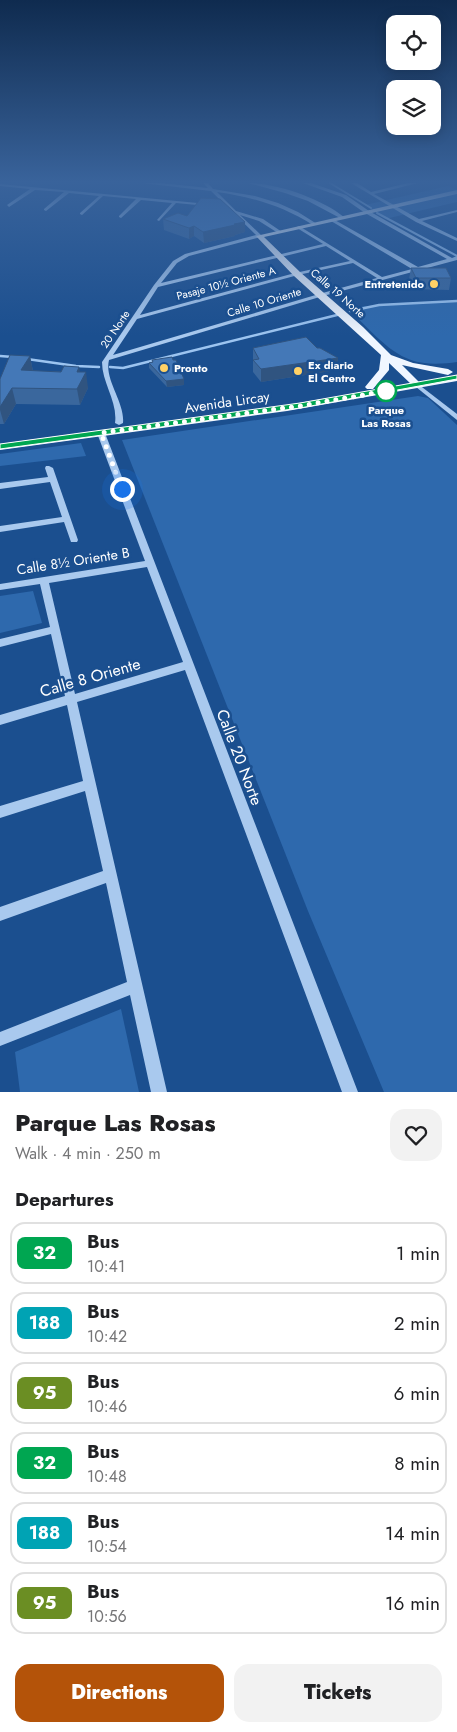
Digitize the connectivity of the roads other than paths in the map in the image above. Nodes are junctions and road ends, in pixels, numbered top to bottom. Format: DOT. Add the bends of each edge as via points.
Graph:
graph roads {
  1 [pos="270,234"];
  2 [pos="310,234"];
  3 [pos="357,234"];
  4 [pos="408,234"];
  5 [pos="450,234"];
  6 [pos="446,235"];
  7 [pos="259,236"];
  8 [pos="457,240"];
  9 [pos="326,245"];
  10 [pos="281,256"];
  11 [pos="454,259"];
  12 [pos="352,262"];
  13 [pos="416,269"];
  14 [pos="297,274"];
  15 [pos="382,279"];
  16 [pos="156,286"];
  17 [pos="321,295"];
  18 [pos="135,318"];
  19 [pos="385,355"];
  20 [pos="107,359"];
  21 [pos="452,371"];
  22 [pos="457,378"];
  23 [pos="414,383"];
  24 [pos="370,387"];
  25 [pos="457,405"];
  26 [pos="446,408"];
  27 [pos="457,418"];
  28 [pos="120,423"];
  29 [pos="101,433"];
  30 [pos="0,439"];
  31 [pos="0,447"];
  32 [pos="49,468"];
  33 [pos="53,479"];
  34 [pos="0,486"];
  35 [pos="67,519"];
  36 [pos="0,529"];
  37 [pos="74,540"];
  38 [pos="150,563"];
  39 [pos="44,580"];
  40 [pos="0,587"];
  41 [pos="55,629"];
  42 [pos="0,643"];
  43 [pos="188,665"];
  44 [pos="71,699"];
  45 [pos="0,720"];
  46 [pos="90,784"];
  47 [pos="0,812"];
  48 [pos="110,875"];
  49 [pos="0,914"];
  50 [pos="135,986"];
  51 [pos="0,1039"];
  52 [pos="159,1092"];
  53 [pos="350,1092"];
  1 -- 7 [label="main road"];
  2 -- 9 [label="street"];
  3 -- 13 [label="street"];
  4 -- 11 [label="street"];
  5 -- 6 [label="street"];
  6 -- 8 [label="street"];
  7 -- 10 [label="main road, Calle 19 Norte"];
  7 -- 16 [label="street, 20 Norte" via="180,258"];
  9 -- 10 [label="street"];
  9 -- 12 [label="street"];
  10 -- 14 [label="main road, Calle 19 Norte"];
  10 -- 16 [label="street"];
  11 -- 13 [label="street, Calle 10 Oriente"];
  12 -- 14 [label="street, Pasaje 10½ Oriente A"];
  12 -- 15 [label="street"];
  13 -- 15 [label="street, Calle 10 Oriente"];
  14 -- 17 [label="main road, Calle 19 Norte"];
  14 -- 18 [label="street, Pasaje 10½ Oriente A"];
  15 -- 17 [label="street, Calle 10 Oriente"];
  16 -- 18 [label="street, 20 Norte"];
  17 -- 19 [label="main road, Calle 19 Norte"];
  17 -- 20 [label="street, Calle 10 Oriente"];
  18 -- 20 [label="street, 20 Norte"];
  19 -- 21 [label="main road" via="416,366"];
  19 -- 23 [label="main road, Calle 19 Norte"];
  19 -- 24 [label="main road" via="384,370"];
  20 -- 28 [label="street, 20 Norte" via="105,371"];
  21 -- 23 [label="main road, Avenida Lircay"];
  22 -- 23 [label="main road, Avenida Lircay"];
  23 -- 24 [label="main road, Avenida Lircay"];
  23 -- 26 [label="street, Calle 19 Norte"];
  23 -- 29 [label="main road, Avenida Lircay" via="300,406"];
  24 -- 28 [label="main road, Avenida Lircay"];
  25 -- 26 [label="street"];
  26 -- 27 [label="street, Calle 19 Norte"];
  28 -- 30 [label="main road, Avenida Lircay"];
  29 -- 31 [label="main road, Avenida Lircay"];
  29 -- 38 [label="street, Calle 20 Norte"];
  32 -- 33 [label="street"];
  33 -- 34 [label="street"];
  33 -- 35 [label="street"];
  35 -- 36 [label="street"];
  35 -- 37 [label="street"];
  38 -- 39 [label="street, Calle 8½ Oriente B"];
  38 -- 43 [label="street, Calle 20 Norte"];
  39 -- 40 [label="street, Calle 8½ Oriente B"];
  39 -- 41 [label="street"];
  41 -- 42 [label="street"];
  41 -- 44 [label="street"];
  43 -- 44 [label="street, Calle 8 Oriente"];
  43 -- 53 [label="street, Calle 20 Norte"];
  44 -- 45 [label="street, Calle 8 Oriente"];
  44 -- 46 [label="street"];
  46 -- 47 [label="street"];
  46 -- 48 [label="street"];
  48 -- 49 [label="street"];
  48 -- 50 [label="street"];
  50 -- 51 [label="street"];
  50 -- 52 [label="street"];
}
